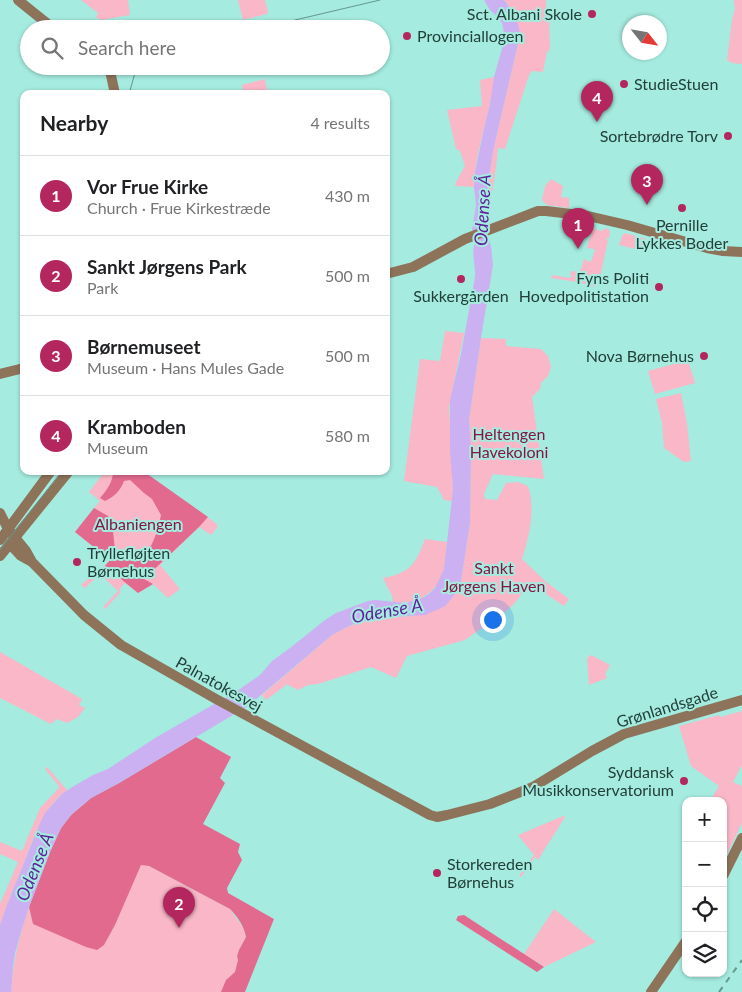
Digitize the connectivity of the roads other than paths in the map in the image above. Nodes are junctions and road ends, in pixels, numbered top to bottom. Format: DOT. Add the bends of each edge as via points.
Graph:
graph roads {
  1 [pos="18,0"];
  2 [pos="43,20"];
  3 [pos="111,75"];
  4 [pos="113,90"];
  5 [pos="742,252"];
  6 [pos="390,273"];
  7 [pos="20,369"];
  8 [pos="0,374"];
  9 [pos="48,475"];
  10 [pos="65,475"];
  11 [pos="0,513"];
  12 [pos="8,538"];
  13 [pos="0,556"];
  14 [pos="742,700"];
  15 [pos="410,805"];
  16 [pos="742,838"];
  17 [pos="727,868"];
  18 [pos="682,946"];
  19 [pos="651,992"];
  1 -- 2 [label="main road"];
  3 -- 4 [label="main road"];
  5 -- 6 [label="main road" via="707,248 588,216 546,211 487,230 420,264"];
  7 -- 8 [label="main road"];
  9 -- 12 [label="main road"];
  10 -- 12 [label="main road"];
  11 -- 12 [label="main road"];
  12 -- 13 [label="main road"];
  12 -- 15 [label="main road, Palnatokesvej" via="21,556 32,562 84,615 121,645"];
  14 -- 15 [label="main road, Grønlandsgade" via="624,734 533,787 488,804 437,816"];
  16 -- 17 [label="main road"];
  18 -- 19 [label="main road"];
}
